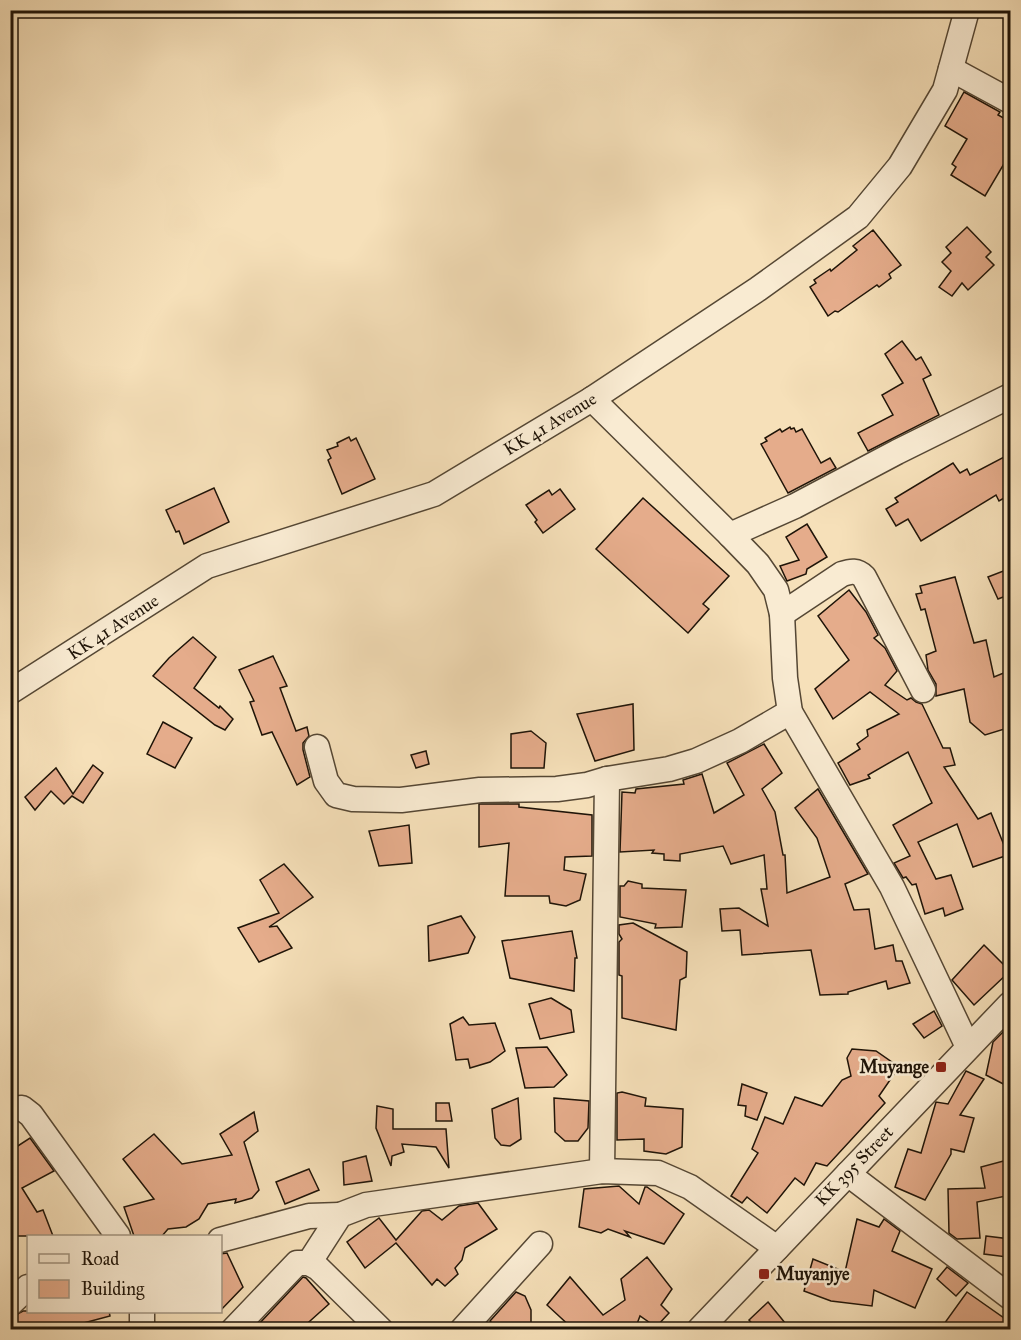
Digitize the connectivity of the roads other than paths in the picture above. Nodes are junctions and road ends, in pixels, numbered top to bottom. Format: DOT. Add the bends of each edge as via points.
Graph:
graph roads {
  1 [pos="967,10"];
  2 [pos="951,69"];
  3 [pos="1011,101"];
  4 [pos="1011,396"];
  5 [pos="592,399"];
  6 [pos="730,535"];
  7 [pos="782,614"];
  8 [pos="924,690"];
  9 [pos="10,692"];
  10 [pos="790,712"];
  11 [pos="317,747"];
  12 [pos="607,779"];
  13 [pos="1011,1004"];
  14 [pos="968,1047"];
  15 [pos="10,1109"];
  16 [pos="602,1172"];
  17 [pos="848,1174"];
  18 [pos="340,1215"];
  19 [pos="117,1235"];
  20 [pos="222,1239"];
  21 [pos="540,1244"];
  22 [pos="777,1248"];
  23 [pos="309,1263"];
  24 [pos="27,1288"];
  25 [pos="1011,1298"];
  26 [pos="10,1304"];
  27 [pos="141,1313"];
  28 [pos="142,1329"];
  29 [pos="232,1329"];
  30 [pos="381,1329"];
  31 [pos="462,1329"];
  32 [pos="699,1329"];
  1 -- 2 [label="street, KK 41 Avenue"];
  2 -- 3 [label="street"];
  2 -- 5 [label="street, KK 41 Avenue" via="945,90 900,166 858,217"];
  4 -- 6 [label="street"];
  5 -- 6 [label="street"];
  5 -- 9 [label="street, KK 41 Avenue" via="434,494 207,566"];
  6 -- 7 [label="street" via="776,590"];
  7 -- 8 [label="street" via="842,574 859,572"];
  7 -- 10 [label="street"];
  10 -- 12 [label="street" via="696,761"];
  10 -- 14 [label="street" via="892,887"];
  11 -- 12 [label="street" via="326,781 336,795 353,799 401,800 480,790 557,789"];
  12 -- 16 [label="street"];
  13 -- 14 [label="street, KK 395 Street"];
  14 -- 17 [label="street, KK 395 Street"];
  15 -- 19 [label="street" via="22,1108 31,1115"];
  16 -- 18 [label="street" via="366,1205"];
  16 -- 22 [label="street" via="658,1173 690,1187"];
  17 -- 22 [label="street, KK 395 Street"];
  17 -- 25 [label="street"];
  18 -- 20 [label="street" via="309,1216"];
  18 -- 23 [label="street"];
  21 -- 31 [label="street"];
  22 -- 32 [label="street, KK 395 Street"];
  23 -- 29 [label="street" via="297,1263"];
  23 -- 30 [label="street"];
  24 -- 26 [label="street"];
  27 -- 28 [label="street"];
}
